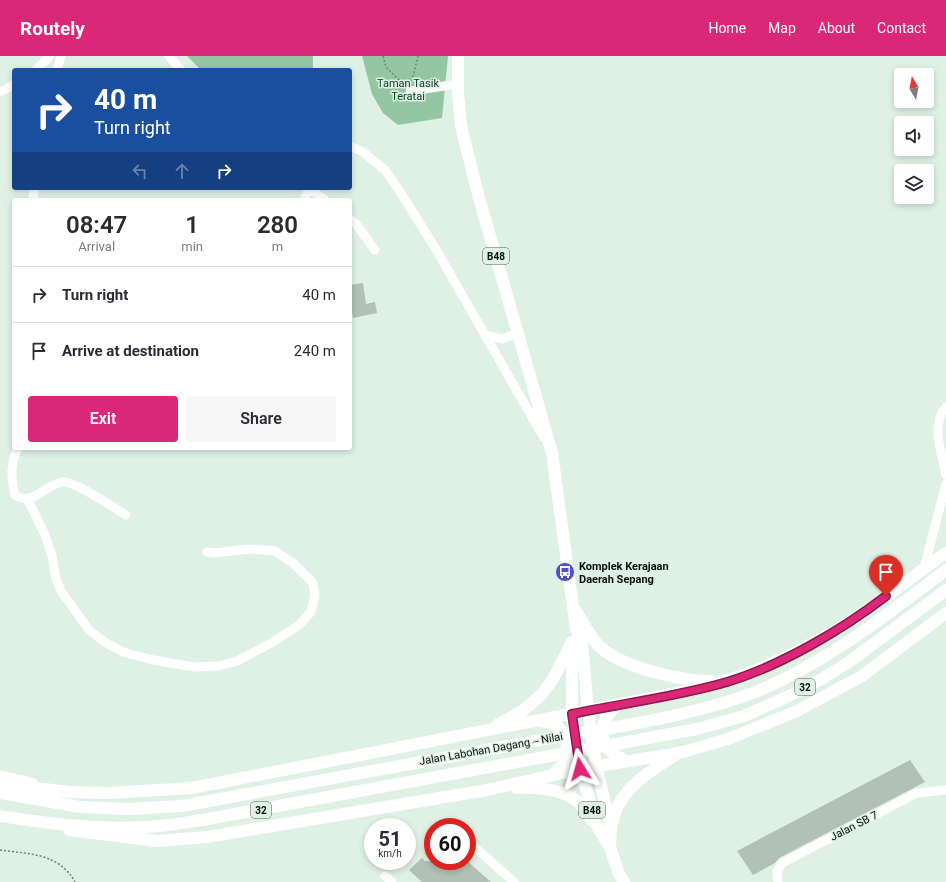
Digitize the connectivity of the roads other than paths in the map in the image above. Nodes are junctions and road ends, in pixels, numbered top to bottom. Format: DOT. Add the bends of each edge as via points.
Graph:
graph roads {
  1 [pos="50,56"];
  2 [pos="61,56"];
  3 [pos="169,56"];
  4 [pos="458,56"];
  5 [pos="38,68"];
  6 [pos="58,68"];
  7 [pos="178,68"];
  8 [pos="458,84"];
  9 [pos="12,86"];
  10 [pos="410,91"];
  11 [pos="0,92"];
  12 [pos="352,147"];
  13 [pos="312,190"];
  14 [pos="322,198"];
  15 [pos="352,221"];
  16 [pos="375,250"];
  17 [pos="518,333"];
  18 [pos="486,335"];
  19 [pos="946,407"];
  20 [pos="943,446"];
  21 [pos="17,450"];
  22 [pos="552,453"];
  23 [pos="946,475"];
  24 [pos="946,484"];
  25 [pos="28,500"];
  26 [pos="126,515"];
  27 [pos="207,552"];
  28 [pos="946,553"];
  29 [pos="924,568"];
  30 [pos="946,570"];
  31 [pos="946,590"];
  32 [pos="574,606"];
  33 [pos="946,614"];
  34 [pos="576,630"];
  35 [pos="572,643"];
  36 [pos="727,682"];
  37 [pos="619,705"];
  38 [pos="588,710"];
  39 [pos="572,714"];
  40 [pos="540,721"];
  41 [pos="475,732"];
  42 [pos="679,753"];
  43 [pos="626,761"];
  44 [pos="596,766"];
  45 [pos="580,769"];
  46 [pos="0,775"];
  47 [pos="551,775"];
  48 [pos="0,784"];
  49 [pos="487,790"];
  50 [pos="946,790"];
  51 [pos="70,792"];
  52 [pos="0,793"];
  53 [pos="0,816"];
  54 [pos="36,822"];
  55 [pos="611,827"];
  56 [pos="598,828"];
  57 [pos="610,847"];
  58 [pos="476,848"];
  59 [pos="385,876"];
  60 [pos="392,882"];
  61 [pos="514,882"];
  62 [pos="624,882"];
  63 [pos="778,882"];
  1 -- 5 [label="street"];
  2 -- 6 [label="street"];
  3 -- 7 [label="street"];
  4 -- 8 [label="main road, B48"];
  8 -- 10 [label="street"];
  8 -- 17 [label="main road, B48" via="461,126"];
  9 -- 11 [label="street"];
  12 -- 18 [label="street" via="363,152 385,170"];
  13 -- 14 [label="street"];
  15 -- 16 [label="street"];
  17 -- 18 [label="street" via="502,338"];
  17 -- 22 [label="main road, B48"];
  18 -- 22 [label="street"];
  19 -- 20 [label="street" via="938,420"];
  20 -- 23 [label="street"];
  21 -- 25 [label="street" via="13,458 12,481 15,495"];
  22 -- 32 [label="main road, B48"];
  24 -- 29 [label="street"];
  25 -- 26 [label="street" via="56,484 72,483"];
  25 -- 27 [label="street" via="45,535 61,591 89,630 123,652 194,667 218,666 237,661 273,642 300,624 311,612 315,595 313,583 292,562 275,551 249,549"];
  28 -- 29 [label="main road"];
  29 -- 36 [label="main road" via="874,605 798,652"];
  30 -- 52 [label="main road, Jalan Labohan Dagang ‒ Nilai / 32" via="836,650 757,691 716,705 640,722 182,806 129,809 80,807"];
  31 -- 54 [label="main road, Jalan Labohan Dagang ‒ Nilai / 32" via="849,662 789,696 744,716 697,729 202,820 158,826 115,827"];
  32 -- 34 [label="main road, B48"];
  32 -- 36 [label="main road" via="588,633 609,654 659,673 693,681"];
  33 -- 42 [label="main road" via="862,676 797,711 735,736"];
  34 -- 35 [label="main road, B48"];
  34 -- 38 [label="main road, B48" via="582,641"];
  35 -- 39 [label="main road, B48"];
  35 -- 41 [label="main road" via="553,680 542,694 524,710 502,723"];
  36 -- 37 [label="main road"];
  37 -- 38 [label="main road"];
  37 -- 43 [label="main road" via="607,714 603,721 603,736 609,749"];
  38 -- 39 [label="main road"];
  38 -- 44 [label="main road, B48"];
  39 -- 40 [label="main road"];
  39 -- 45 [label="main road, B48"];
  40 -- 41 [label="main road"];
  40 -- 47 [label="main road" via="557,725 565,736 568,752 564,764"];
  41 -- 51 [label="main road" via="192,788 149,792"];
  42 -- 43 [label="main road"];
  42 -- 55 [label="main road" via="630,788 618,805"];
  43 -- 44 [label="main road"];
  44 -- 45 [label="main road"];
  44 -- 55 [label="main road, B48"];
  45 -- 47 [label="main road"];
  45 -- 56 [label="main road, B48"];
  46 -- 51 [label="street"];
  47 -- 49 [label="main road"];
  48 -- 51 [label="main road"];
  49 -- 54 [label="main road" via="207,838 157,842 80,833"];
  49 -- 56 [label="main road" via="531,788 565,794 578,802"];
  50 -- 63 [label="street, Jalan SB 7" via="918,793 782,863 777,872"];
  53 -- 54 [label="main road, Jalan Labohan Dagang ‒ Nilai / 32"];
  55 -- 57 [label="main road, B48"];
  56 -- 57 [label="main road, B48"];
  57 -- 62 [label="main road, B48"];
  58 -- 61 [label="street"];
  59 -- 60 [label="street"];
}
